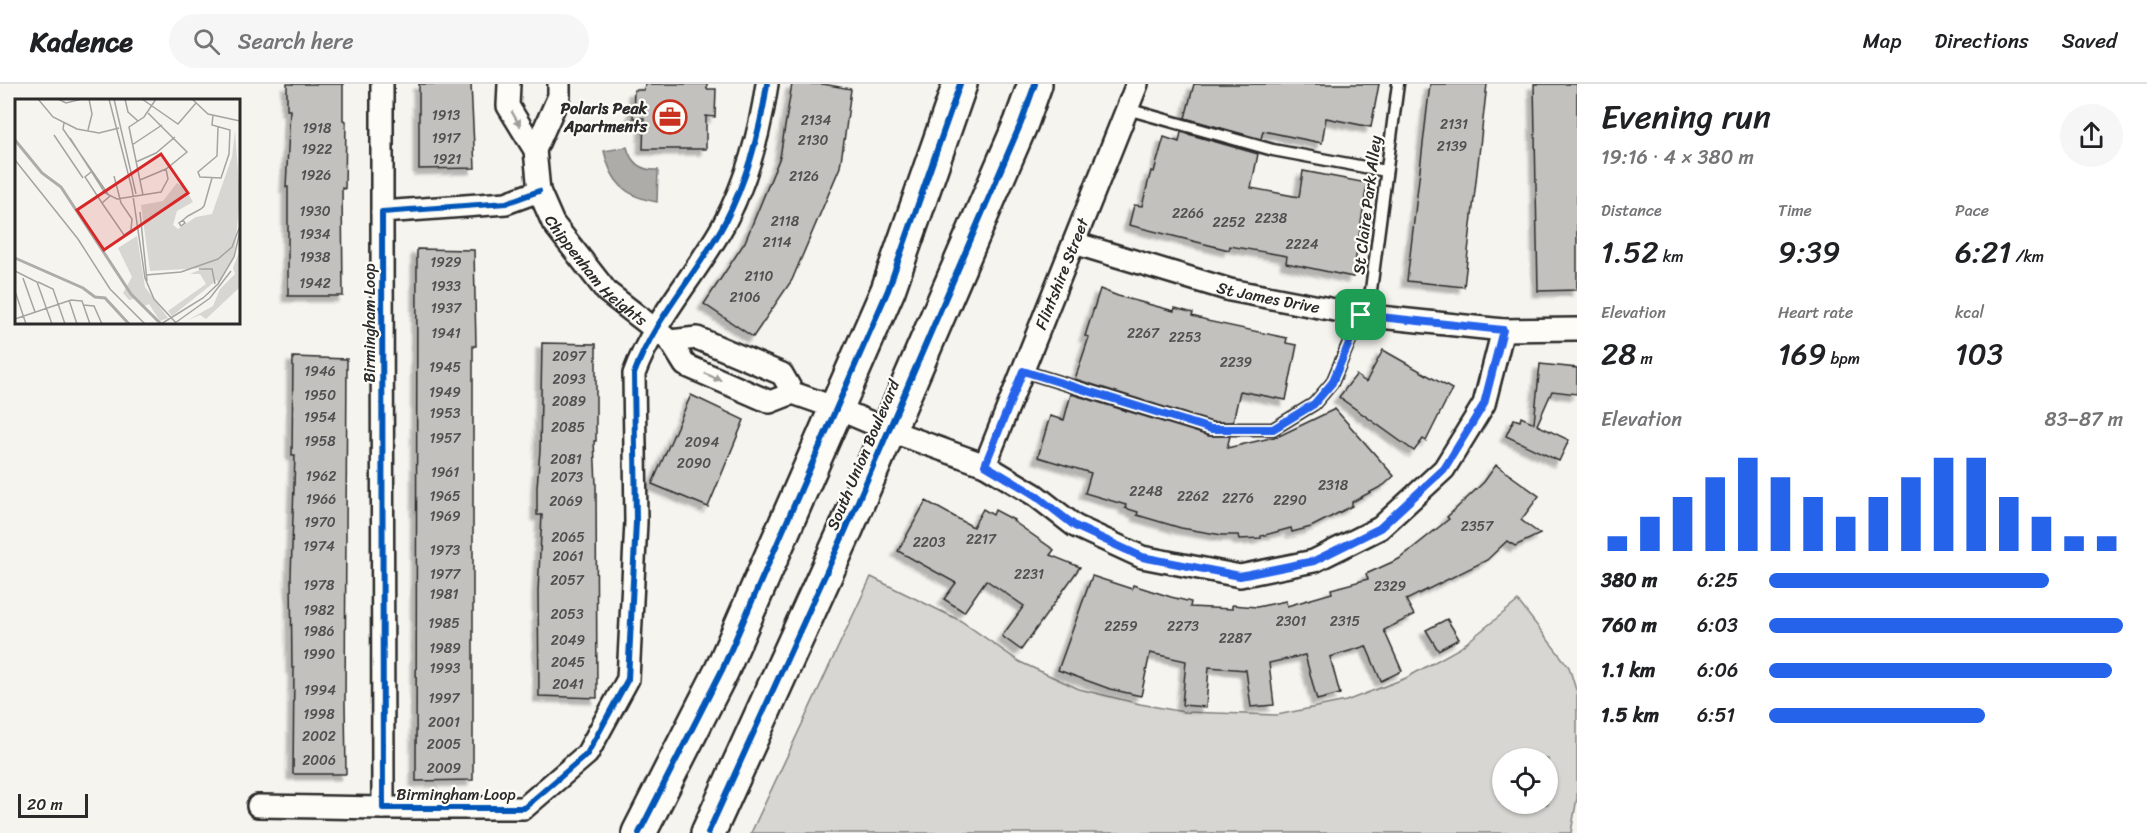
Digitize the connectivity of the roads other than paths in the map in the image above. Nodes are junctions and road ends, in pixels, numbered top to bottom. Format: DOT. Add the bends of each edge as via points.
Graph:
graph roads {
  1 [pos="382,84"];
  2 [pos="509,84"];
  3 [pos="559,84"];
  4 [pos="767,84"];
  5 [pos="960,84"];
  6 [pos="1035,84"];
  7 [pos="1137,84"];
  8 [pos="1398,84"];
  9 [pos="1127,109"];
  10 [pos="535,150"];
  11 [pos="1386,171"];
  12 [pos="539,190"];
  13 [pos="382,212"];
  14 [pos="1074,243"];
  15 [pos="1361,315"];
  16 [pos="1577,329"];
  17 [pos="1503,330"];
  18 [pos="663,336"];
  19 [pos="1023,371"];
  20 [pos="793,393"];
  21 [pos="836,408"];
  22 [pos="888,430"];
  23 [pos="985,465"];
  24 [pos="258,806"];
  25 [pos="383,808"];
  26 [pos="639,833"];
  27 [pos="708,833"];
  1 -- 13 [label="street, Birmingham Loop"];
  2 -- 10 [label="street, Chippenham Heights, one-way" via="508,106"];
  3 -- 10 [label="street, Chippenham Heights" via="559,96"];
  4 -- 18 [label="street, Birmingham Loop" via="762,119 744,179"];
  5 -- 21 [label="main road" via="888,290"];
  6 -- 22 [label="main road, South Union Boulevard"];
  7 -- 9 [label="street, Flintshire Street"];
  8 -- 11 [label="lane, St Claire Park Alley"];
  9 -- 11 [label="lane" via="1273,150"];
  9 -- 14 [label="street, Flintshire Street"];
  10 -- 12 [label="street, Chippenham Heights"];
  11 -- 15 [label="lane, St Claire Park Alley" via="1371,290"];
  12 -- 13 [label="street" via="506,203"];
  12 -- 18 [label="street, Chippenham Heights" via="554,223 607,292"];
  13 -- 25 [label="street, Birmingham Loop"];
  14 -- 15 [label="street, St James Drive" via="1230,290"];
  14 -- 19 [label="street, Flintshire Street"];
  15 -- 17 [label="street, St James Drive"];
  15 -- 19 [label="lane, St Claire Park Alley" via="1332,383 1314,404 1273,429 1211,429"];
  16 -- 17 [label="street, St James Drive"];
  17 -- 23 [label="street" via="1484,404 1444,469 1380,528 1314,561 1240,576 1142,557 1075,526 1035,495"];
  18 -- 20 [label="street" via="697,338 782,374"];
  18 -- 20 [label="street, Chippenham Heights, one-way" via="685,365 770,402"];
  18 -- 25 [label="street, Birmingham Loop" via="639,361 634,374 636,522 628,679 587,754 524,808"];
  19 -- 23 [label="street, Flintshire Street"];
  20 -- 21 [label="street"];
  21 -- 22 [label="street"];
  21 -- 26 [label="main road" via="722,670"];
  22 -- 23 [label="street"];
  22 -- 27 [label="main road, South Union Boulevard"];
  24 -- 25 [label="street, Birmingham Loop"];
}
